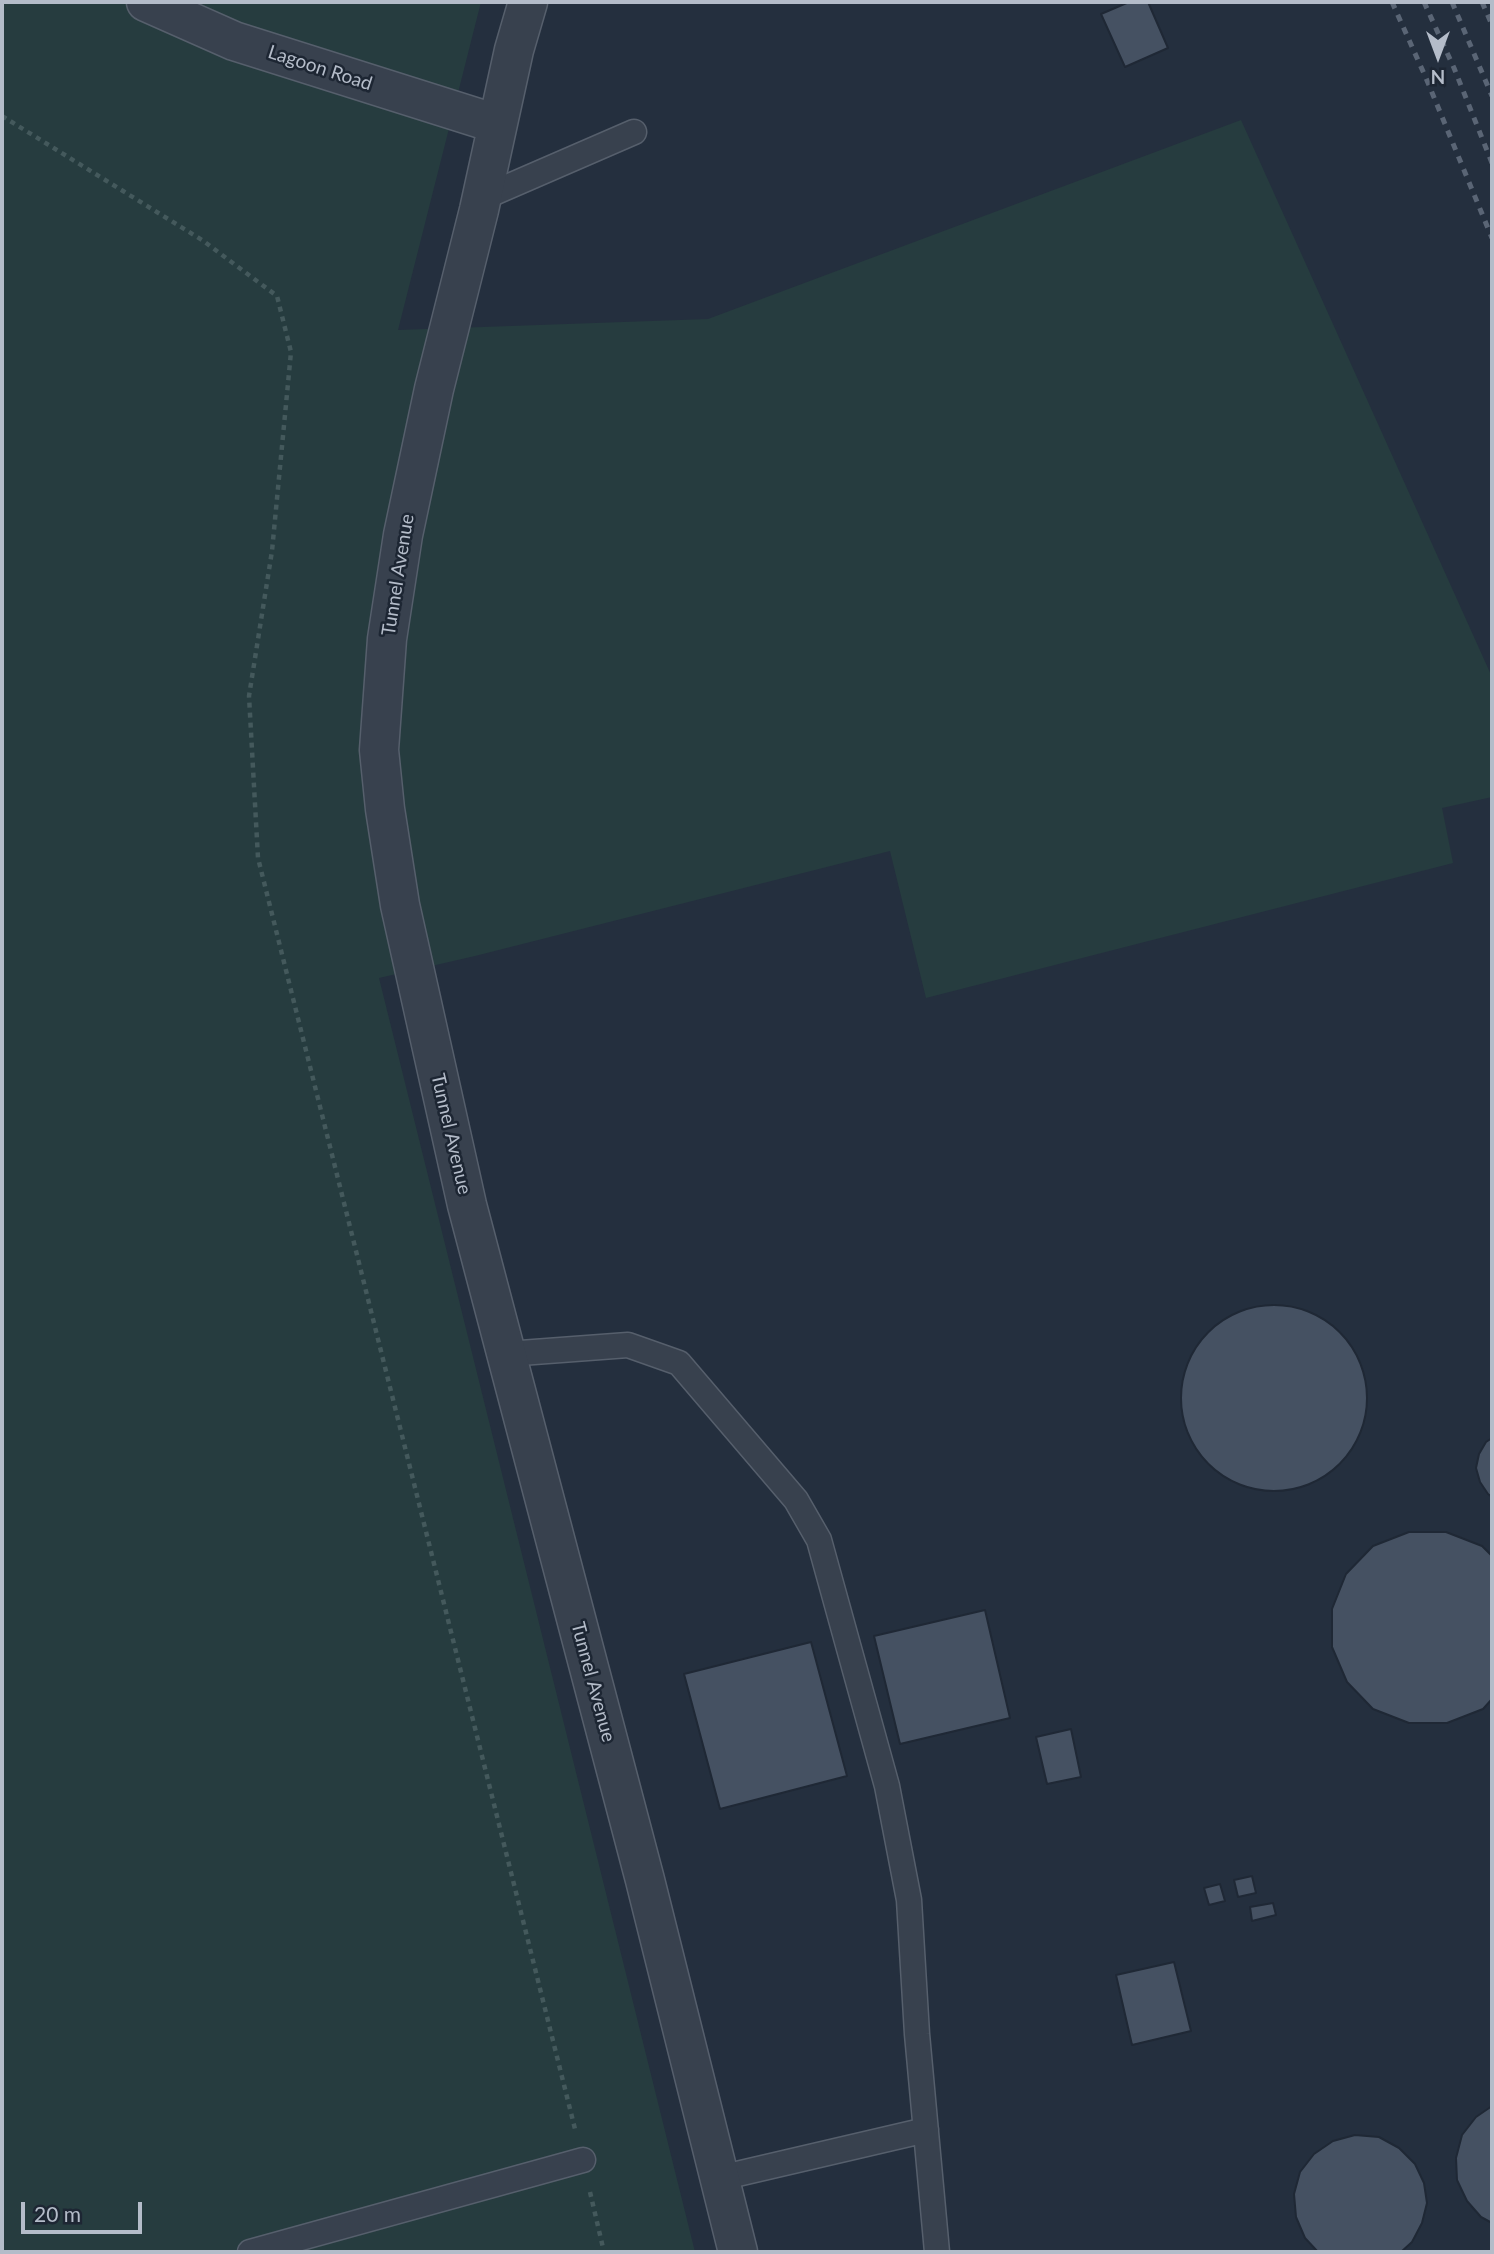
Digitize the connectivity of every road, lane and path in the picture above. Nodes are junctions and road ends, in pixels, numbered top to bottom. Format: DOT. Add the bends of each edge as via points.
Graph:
graph roads {
  1 [pos="146,2"];
  2 [pos="528,2"];
  3 [pos="2,117"];
  4 [pos="497,124"];
  5 [pos="634,132"];
  6 [pos="482,198"];
  7 [pos="507,1354"];
  8 [pos="926,2130"];
  9 [pos="583,2160"];
  10 [pos="720,2178"];
  11 [pos="250,2252"];
  12 [pos="604,2252"];
  13 [pos="738,2252"];
  14 [pos="937,2252"];
  1 -- 4 [label="street, Lagoon Road" via="234,41"];
  2 -- 4 [label="street, Tunnel Avenue"];
  3 -- 9 [label="path" via="202,240 276,296 291,352 272,551 249,696 258,859"];
  4 -- 6 [label="street, Tunnel Avenue"];
  5 -- 6 [label="lane"];
  6 -- 7 [label="street, Tunnel Avenue" via="403,535 387,639 379,750 400,905 467,1205"];
  7 -- 8 [label="lane" via="628,1345 679,1363 796,1500 819,1540 887,1786 909,1900"];
  7 -- 10 [label="street, Tunnel Avenue"];
  8 -- 10 [label="lane"];
  8 -- 14 [label="lane"];
  9 -- 11 [label="lane"];
  9 -- 12 [label="path"];
  10 -- 13 [label="street, Tunnel Avenue"];
}
